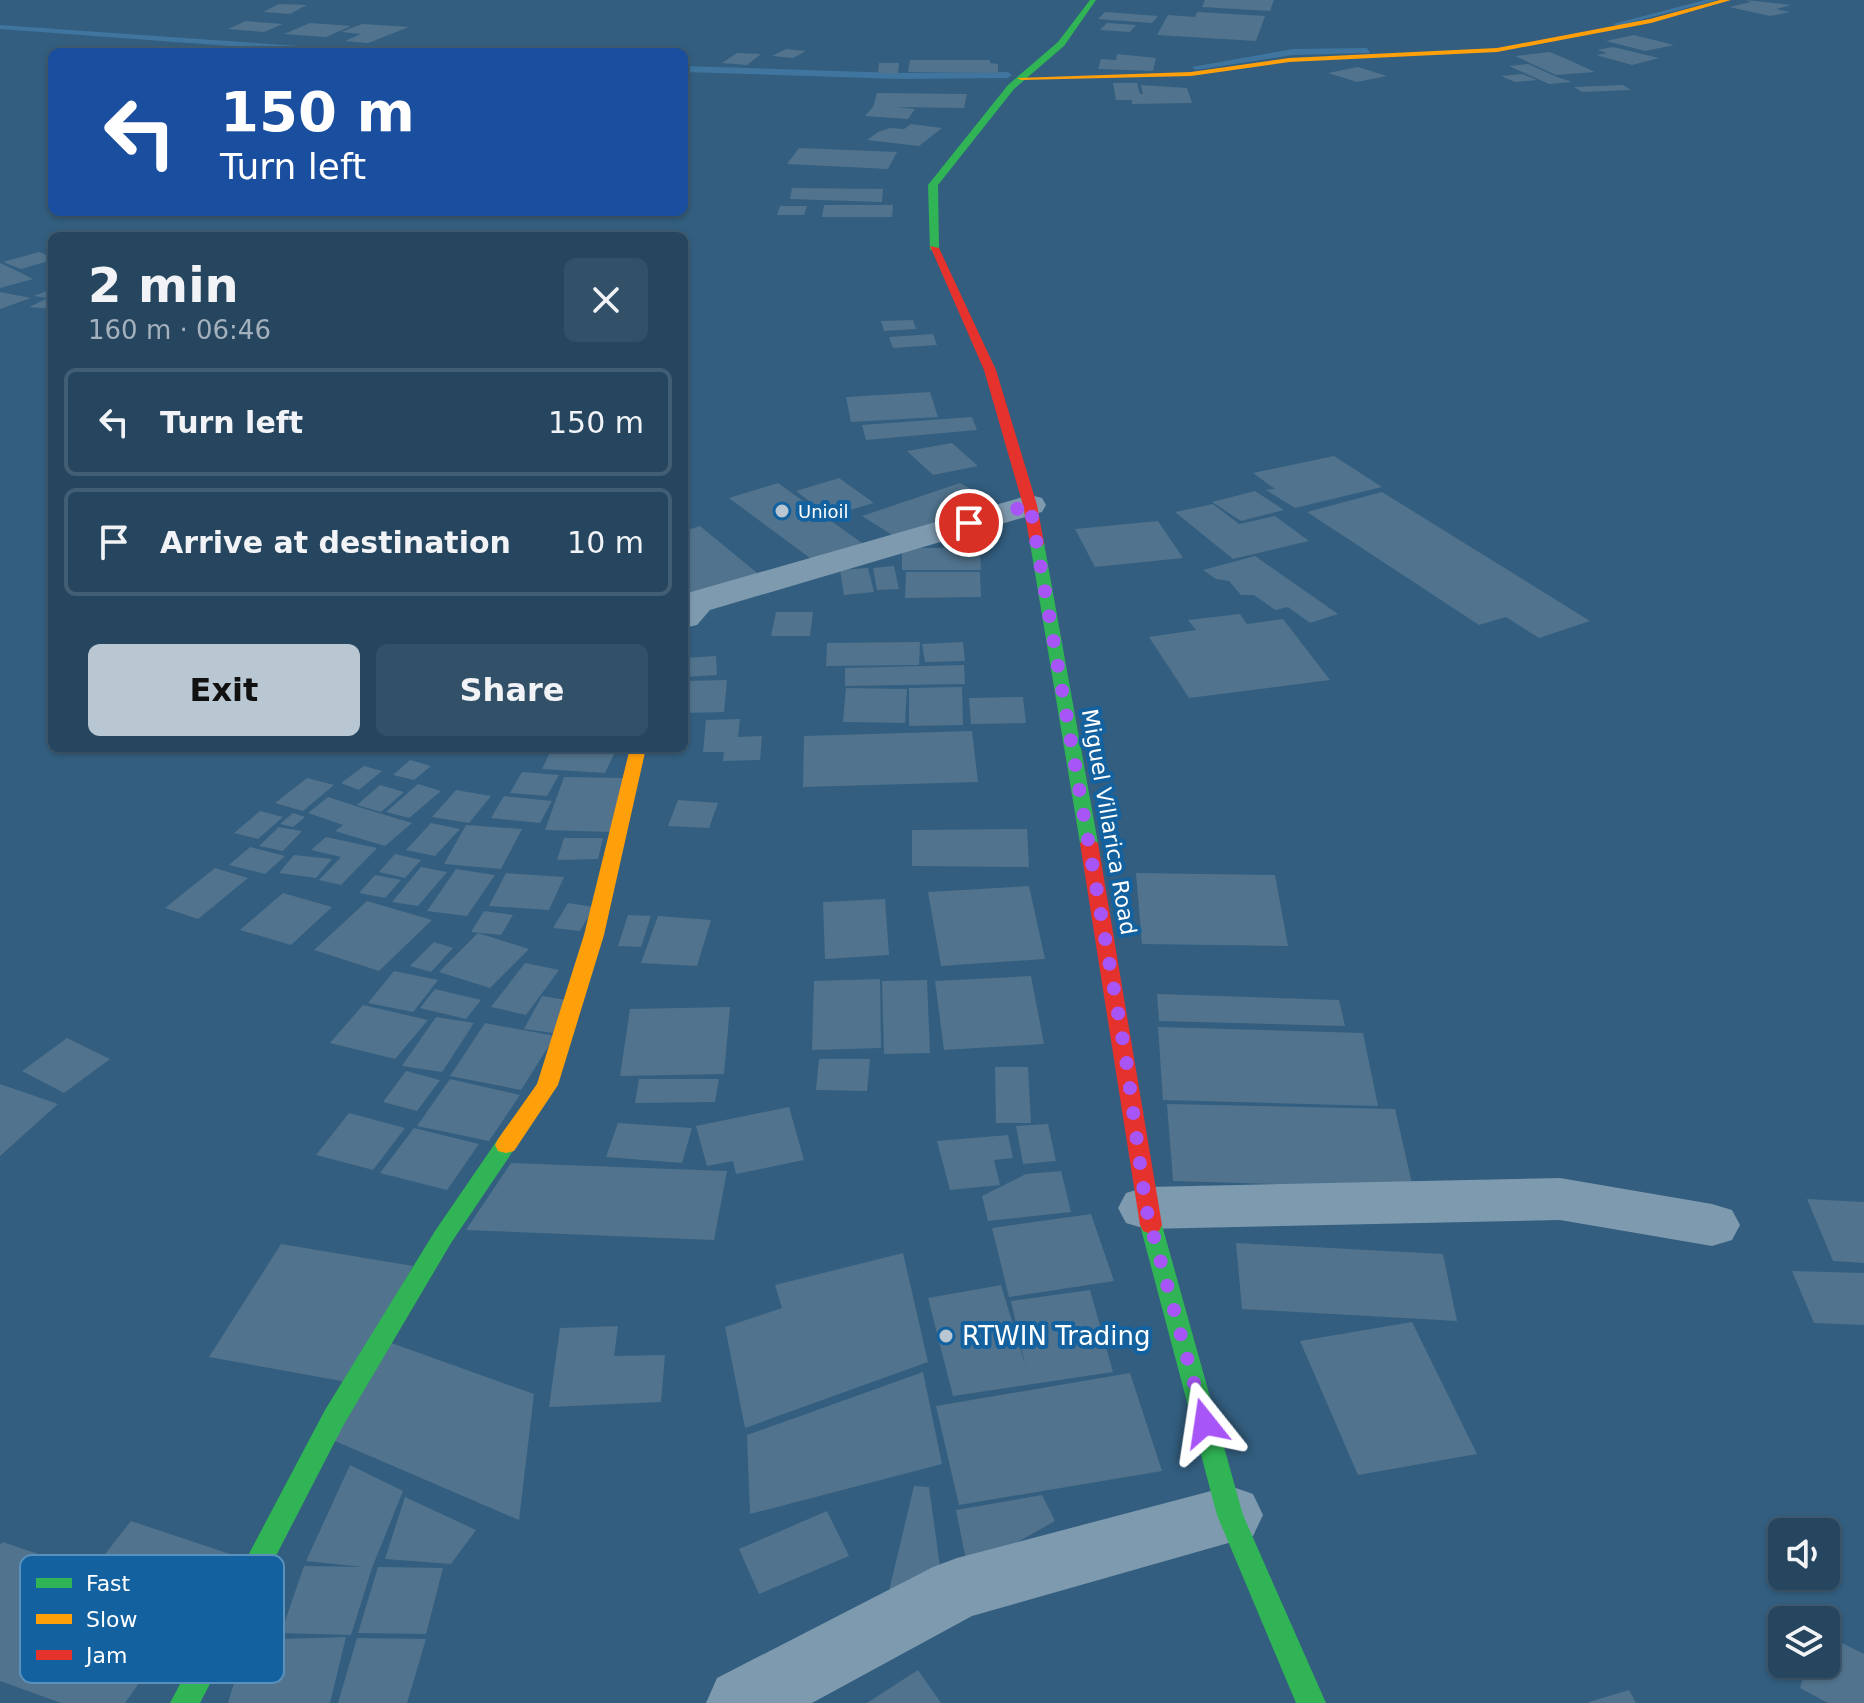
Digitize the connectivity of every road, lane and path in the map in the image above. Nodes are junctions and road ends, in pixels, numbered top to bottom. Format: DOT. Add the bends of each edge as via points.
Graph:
graph roads {
  1 [pos="1093,0"];
  2 [pos="1728,0"];
  3 [pos="1021,78"];
  4 [pos="1030,505"];
  5 [pos="688,612"];
  6 [pos="637,752"];
  7 [pos="1146,1208"];
  8 [pos="1712,1225"];
  9 [pos="1230,1515"];
  10 [pos="263,1555"];
  11 [pos="196,1683"];
  12 [pos="185,1703"];
  13 [pos="742,1703"];
  14 [pos="1311,1703"];
  1 -- 3 [label="main road, Miguel Villarica Road" via="1061,44"];
  2 -- 3 [label="main road" via="1651,21 1497,50 1289,60 1191,74"];
  3 -- 4 [label="main road, Miguel Villarica Road" via="933,185 933,232 934,248 990,370"];
  4 -- 5 [label="street" via="697,602"];
  4 -- 7 [label="main road, Miguel Villarica Road" via="1126,1059"];
  6 -- 10 [label="main road" via="594,935 547,1085 443,1237 342,1405"];
  7 -- 8 [label="street" via="1560,1199"];
  7 -- 9 [label="main road, Miguel Villarica Road"];
  9 -- 13 [label="street" via="957,1589"];
  9 -- 14 [label="main road, Miguel Villarica Road"];
  11 -- 12 [label="main road"];
}
